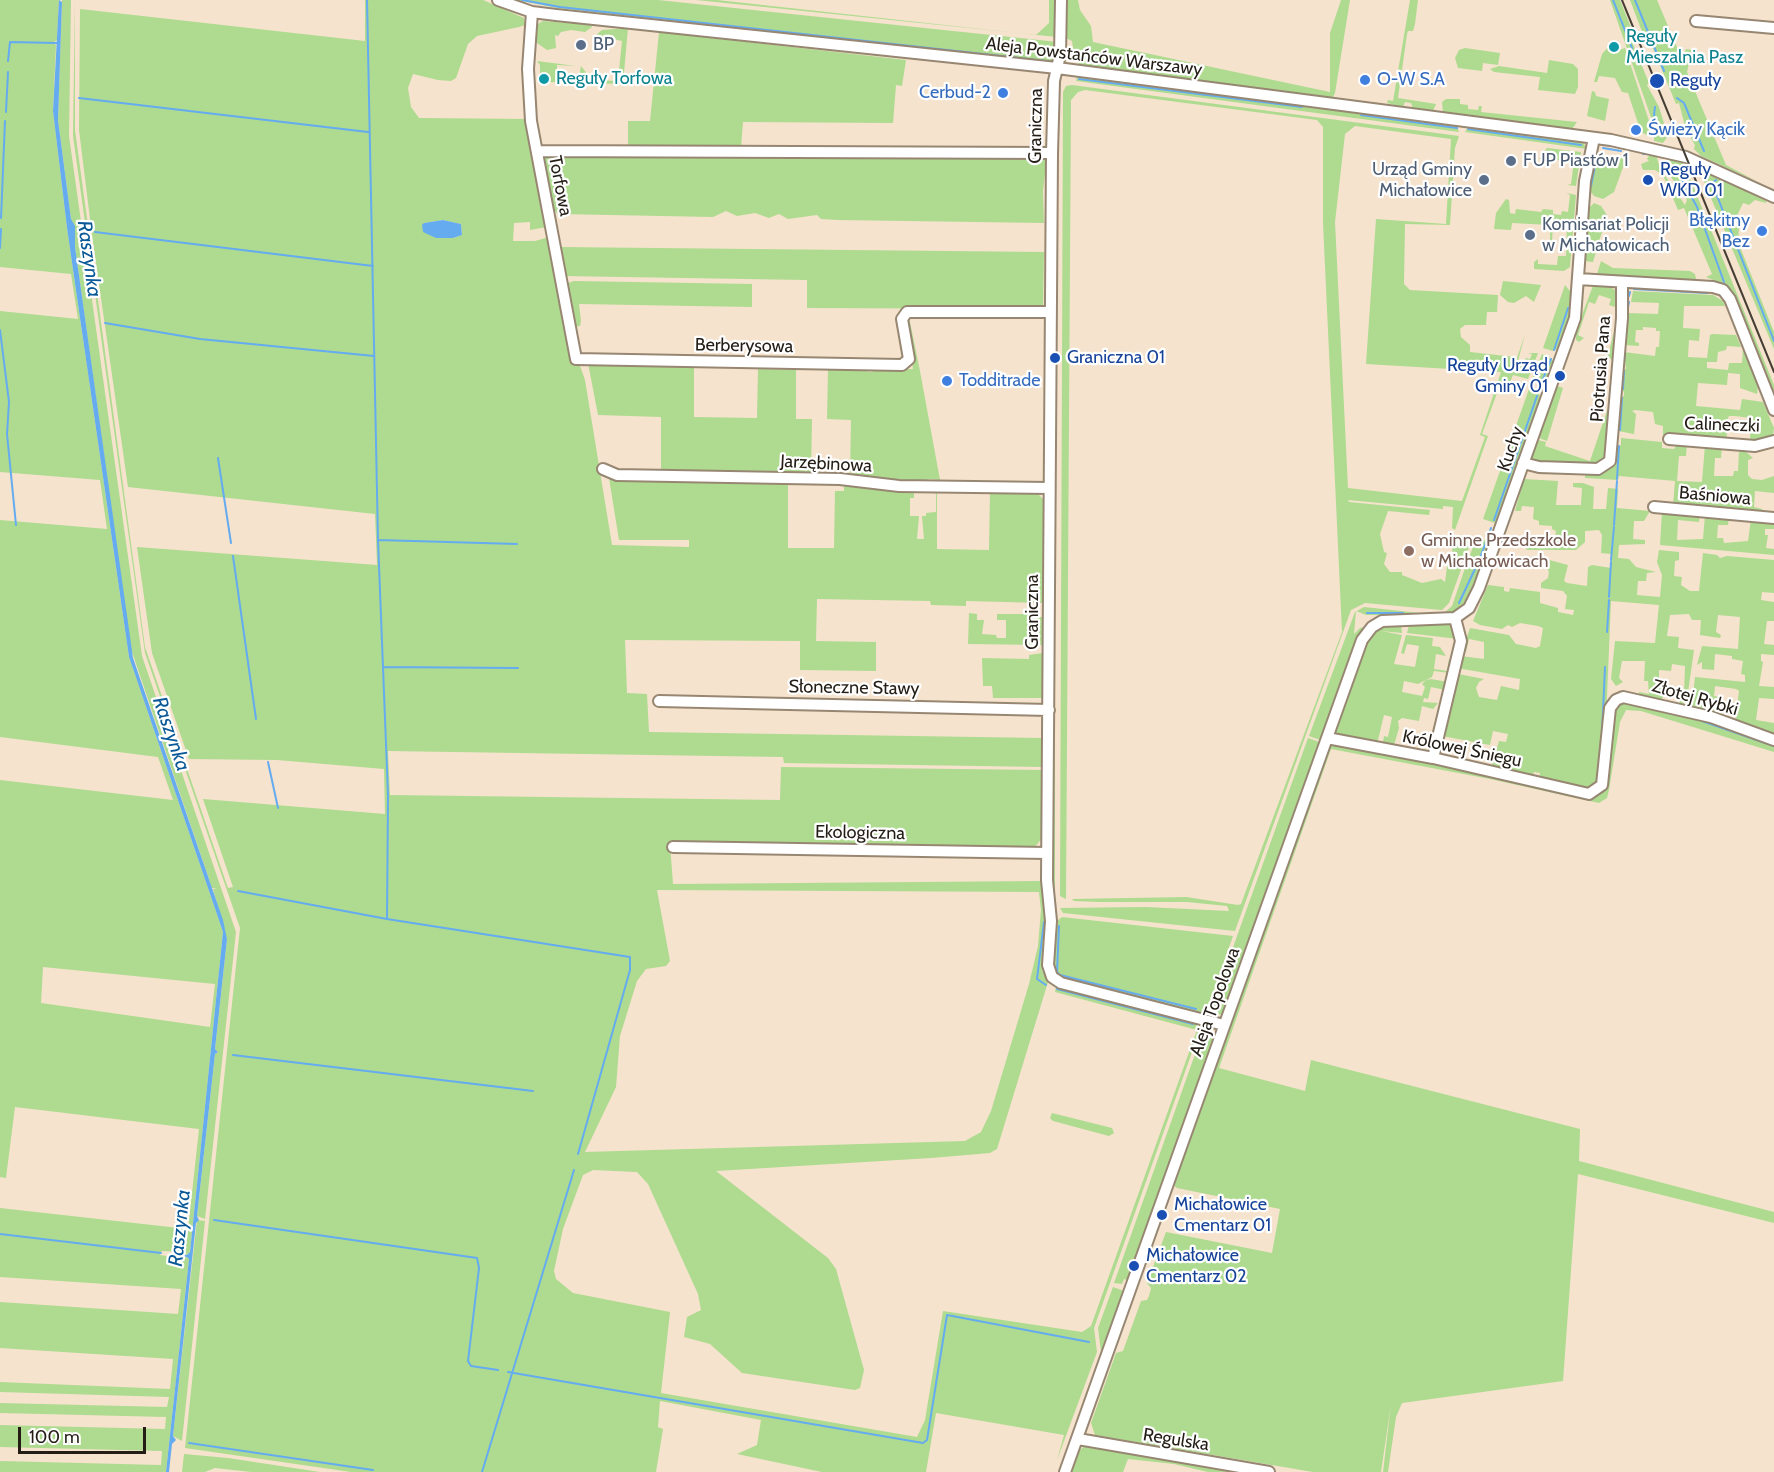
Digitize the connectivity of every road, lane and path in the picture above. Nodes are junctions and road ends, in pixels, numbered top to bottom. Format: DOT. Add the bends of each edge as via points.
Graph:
graph roads {
  1 [pos="498,0"];
  2 [pos="1061,0"];
  3 [pos="532,12"];
  4 [pos="1696,21"];
  5 [pos="1774,28"];
  6 [pos="1057,68"];
  7 [pos="1594,138"];
  8 [pos="537,152"];
  9 [pos="1052,153"];
  10 [pos="1774,196"];
  11 [pos="1578,279"];
  12 [pos="1622,283"];
  13 [pos="1051,312"];
  14 [pos="581,360"];
  15 [pos="1774,410"];
  16 [pos="1669,439"];
  17 [pos="1774,441"];
  18 [pos="1524,463"];
  19 [pos="603,469"];
  20 [pos="1049,488"];
  21 [pos="1654,507"];
  22 [pos="1774,518"];
  23 [pos="1455,618"];
  24 [pos="659,700"];
  25 [pos="1049,710"];
  26 [pos="1327,738"];
  27 [pos="1774,740"];
  28 [pos="1433,759"];
  29 [pos="1589,794"];
  30 [pos="673,847"];
  31 [pos="1047,853"];
  32 [pos="1224,1025"];
  33 [pos="1078,1439"];
  34 [pos="1065,1472"];
  35 [pos="1269,1472"];
  1 -- 3 [label="street, Aleja Powstańców Warszawy"];
  2 -- 6 [label="street, Graniczna"];
  3 -- 6 [label="street, Aleja Powstańców Warszawy"];
  3 -- 8 [label="street, Torfowa" via="528,69"];
  4 -- 5 [label="street"];
  6 -- 7 [label="street, Aleja Powstańców Warszawy"];
  6 -- 9 [label="street, Graniczna"];
  7 -- 10 [label="street, Aleja Powstańców Warszawy" via="1686,157"];
  7 -- 11 [label="street, Kuchy" via="1585,182"];
  8 -- 9 [label="street"];
  8 -- 14 [label="street, Torfowa" via="575,358"];
  9 -- 13 [label="street, Graniczna"];
  11 -- 12 [label="street"];
  11 -- 18 [label="street, Kuchy" via="1575,318"];
  12 -- 15 [label="street" via="1712,286 1724,291"];
  12 -- 18 [label="street, Piotrusia Pana" via="1611,457 1598,469"];
  13 -- 14 [label="street, Berberysowa" via="908,312 902,316 909,359 905,365"];
  13 -- 20 [label="street, Graniczna"];
  16 -- 17 [label="street, Calineczki" via="1757,446"];
  18 -- 23 [label="street, Kuchy" via="1476,595"];
  19 -- 20 [label="street, Jarzębinowa" via="616,475"];
  20 -- 25 [label="street, Graniczna"];
  21 -- 22 [label="street, Baśniowa"];
  23 -- 26 [label="street, Aleja Topolowa" via="1387,620 1372,627 1362,640"];
  23 -- 28 [label="street" via="1461,641"];
  24 -- 25 [label="street, Słoneczne Stawy"];
  25 -- 31 [label="street, Graniczna"];
  26 -- 28 [label="street, Królowej Śniegu"];
  26 -- 32 [label="street, Aleja Topolowa"];
  27 -- 29 [label="street, Złotej Rybki" via="1711,717 1628,697 1616,700 1611,708 1603,783"];
  28 -- 29 [label="street, Królowej Śniegu"];
  30 -- 31 [label="street, Ekologiczna"];
  31 -- 32 [label="street, Graniczna" via="1051,921 1048,965 1054,979"];
  32 -- 33 [label="street, Aleja Topolowa"];
  33 -- 34 [label="street, Aleja Topolowa"];
  33 -- 35 [label="street, Regulska"];
}
